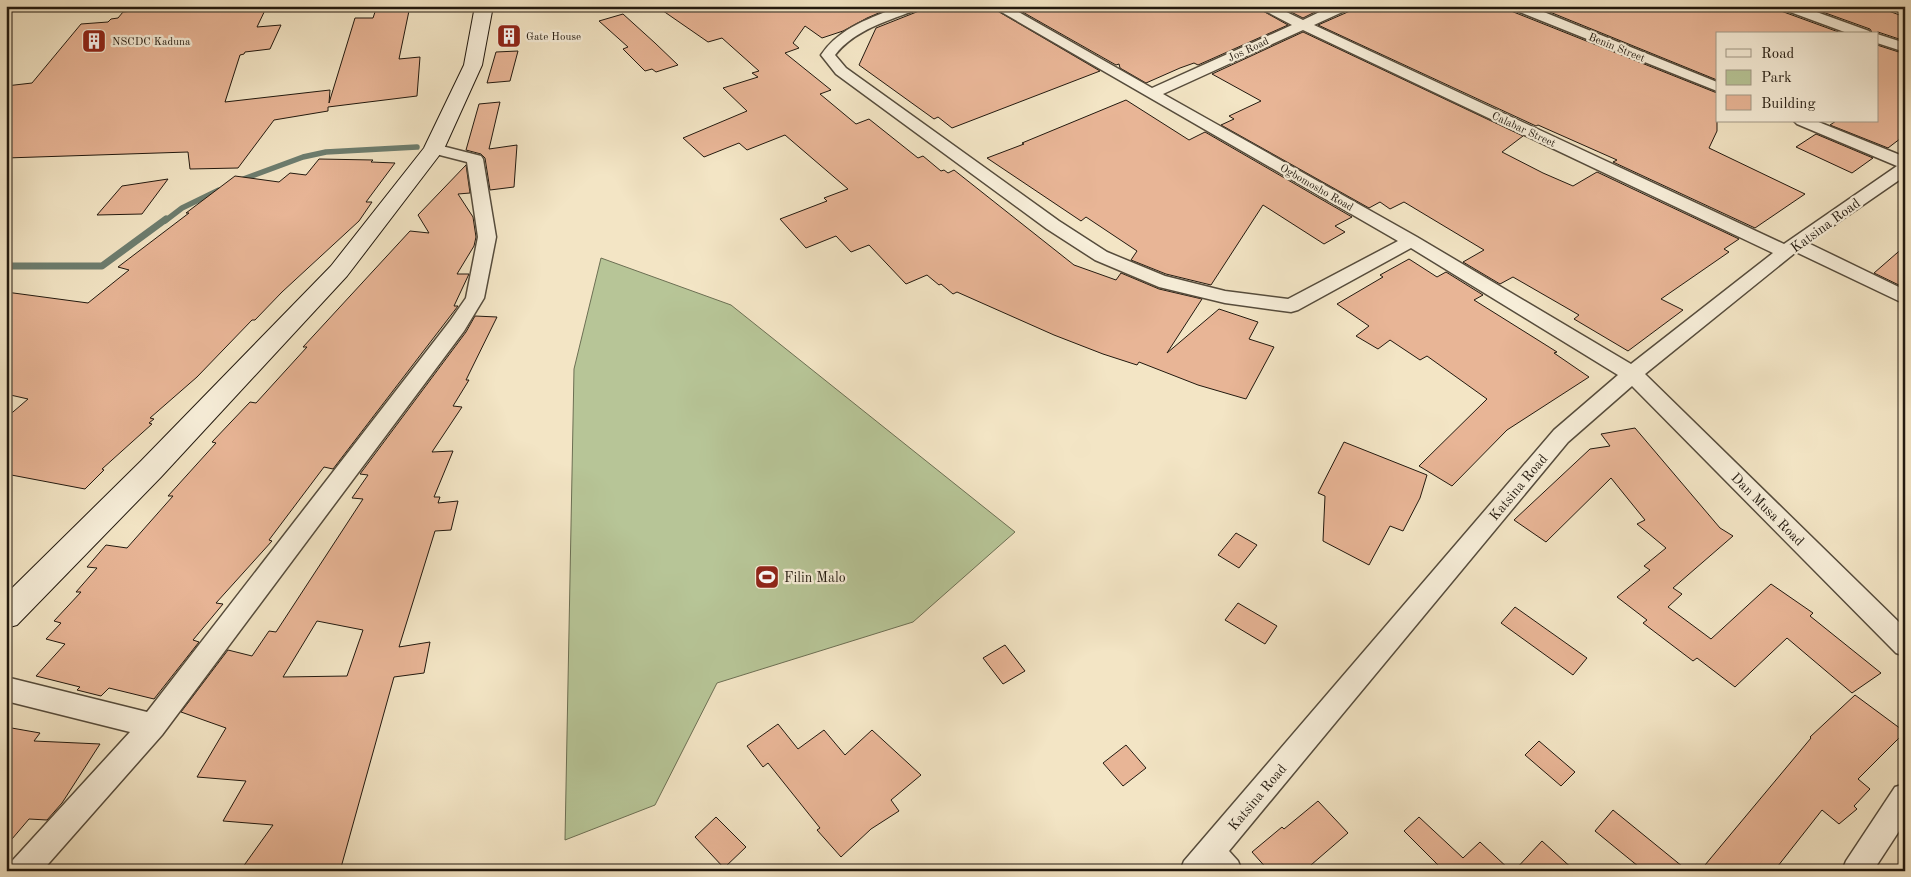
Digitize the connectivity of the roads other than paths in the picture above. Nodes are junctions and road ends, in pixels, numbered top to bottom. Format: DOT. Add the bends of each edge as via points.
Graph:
graph roads {
  1 [pos="484,6"];
  2 [pos="913,6"];
  3 [pos="998,6"];
  4 [pos="1263,6"];
  5 [pos="1344,6"];
  6 [pos="1517,6"];
  7 [pos="1787,6"];
  8 [pos="1301,24"];
  9 [pos="1858,32"];
  10 [pos="1878,38"];
  11 [pos="1905,48"];
  12 [pos="1716,87"];
  13 [pos="1153,93"];
  14 [pos="1804,122"];
  15 [pos="434,150"];
  16 [pos="1905,163"];
  17 [pos="1905,168"];
  18 [pos="1411,241"];
  19 [pos="1790,248"];
  20 [pos="1905,298"];
  21 [pos="1632,374"];
  22 [pos="6,615"];
  23 [pos="1905,645"];
  24 [pos="6,690"];
  25 [pos="153,726"];
  26 [pos="1905,797"];
  27 [pos="1211,865"];
  28 [pos="22,871"];
  29 [pos="1856,871"];
  1 -- 15 [label="street" via="473,65"];
  2 -- 18 [label="street" via="850,34 828,55 841,71 1053,225 1102,256 1159,281 1226,297 1291,306"];
  3 -- 13 [label="street, Ogbomosho Road"];
  4 -- 8 [label="street, Calabar Street"];
  5 -- 8 [label="street, Jos Road"];
  6 -- 12 [label="street, Benin Street"];
  7 -- 9 [label="street"];
  8 -- 13 [label="street, Jos Road"];
  8 -- 19 [label="street, Calabar Street"];
  10 -- 11 [label="street"];
  13 -- 18 [label="street, Ogbomosho Road"];
  14 -- 16 [label="street"];
  15 -- 22 [label="street" via="339,270 151,469"];
  15 -- 25 [label="street" via="475,159 487,237 475,298"];
  17 -- 19 [label="street, Katsina Road"];
  18 -- 21 [label="street, Ogbomosho Road"];
  19 -- 20 [label="street, Calabar Street"];
  19 -- 21 [label="street, Katsina Road"];
  21 -- 23 [label="street, Dan Musa Road"];
  21 -- 27 [label="street, Katsina Road" via="1561,436"];
  24 -- 25 [label="street"];
  25 -- 28 [label="street"];
  26 -- 29 [label="street"];
}
